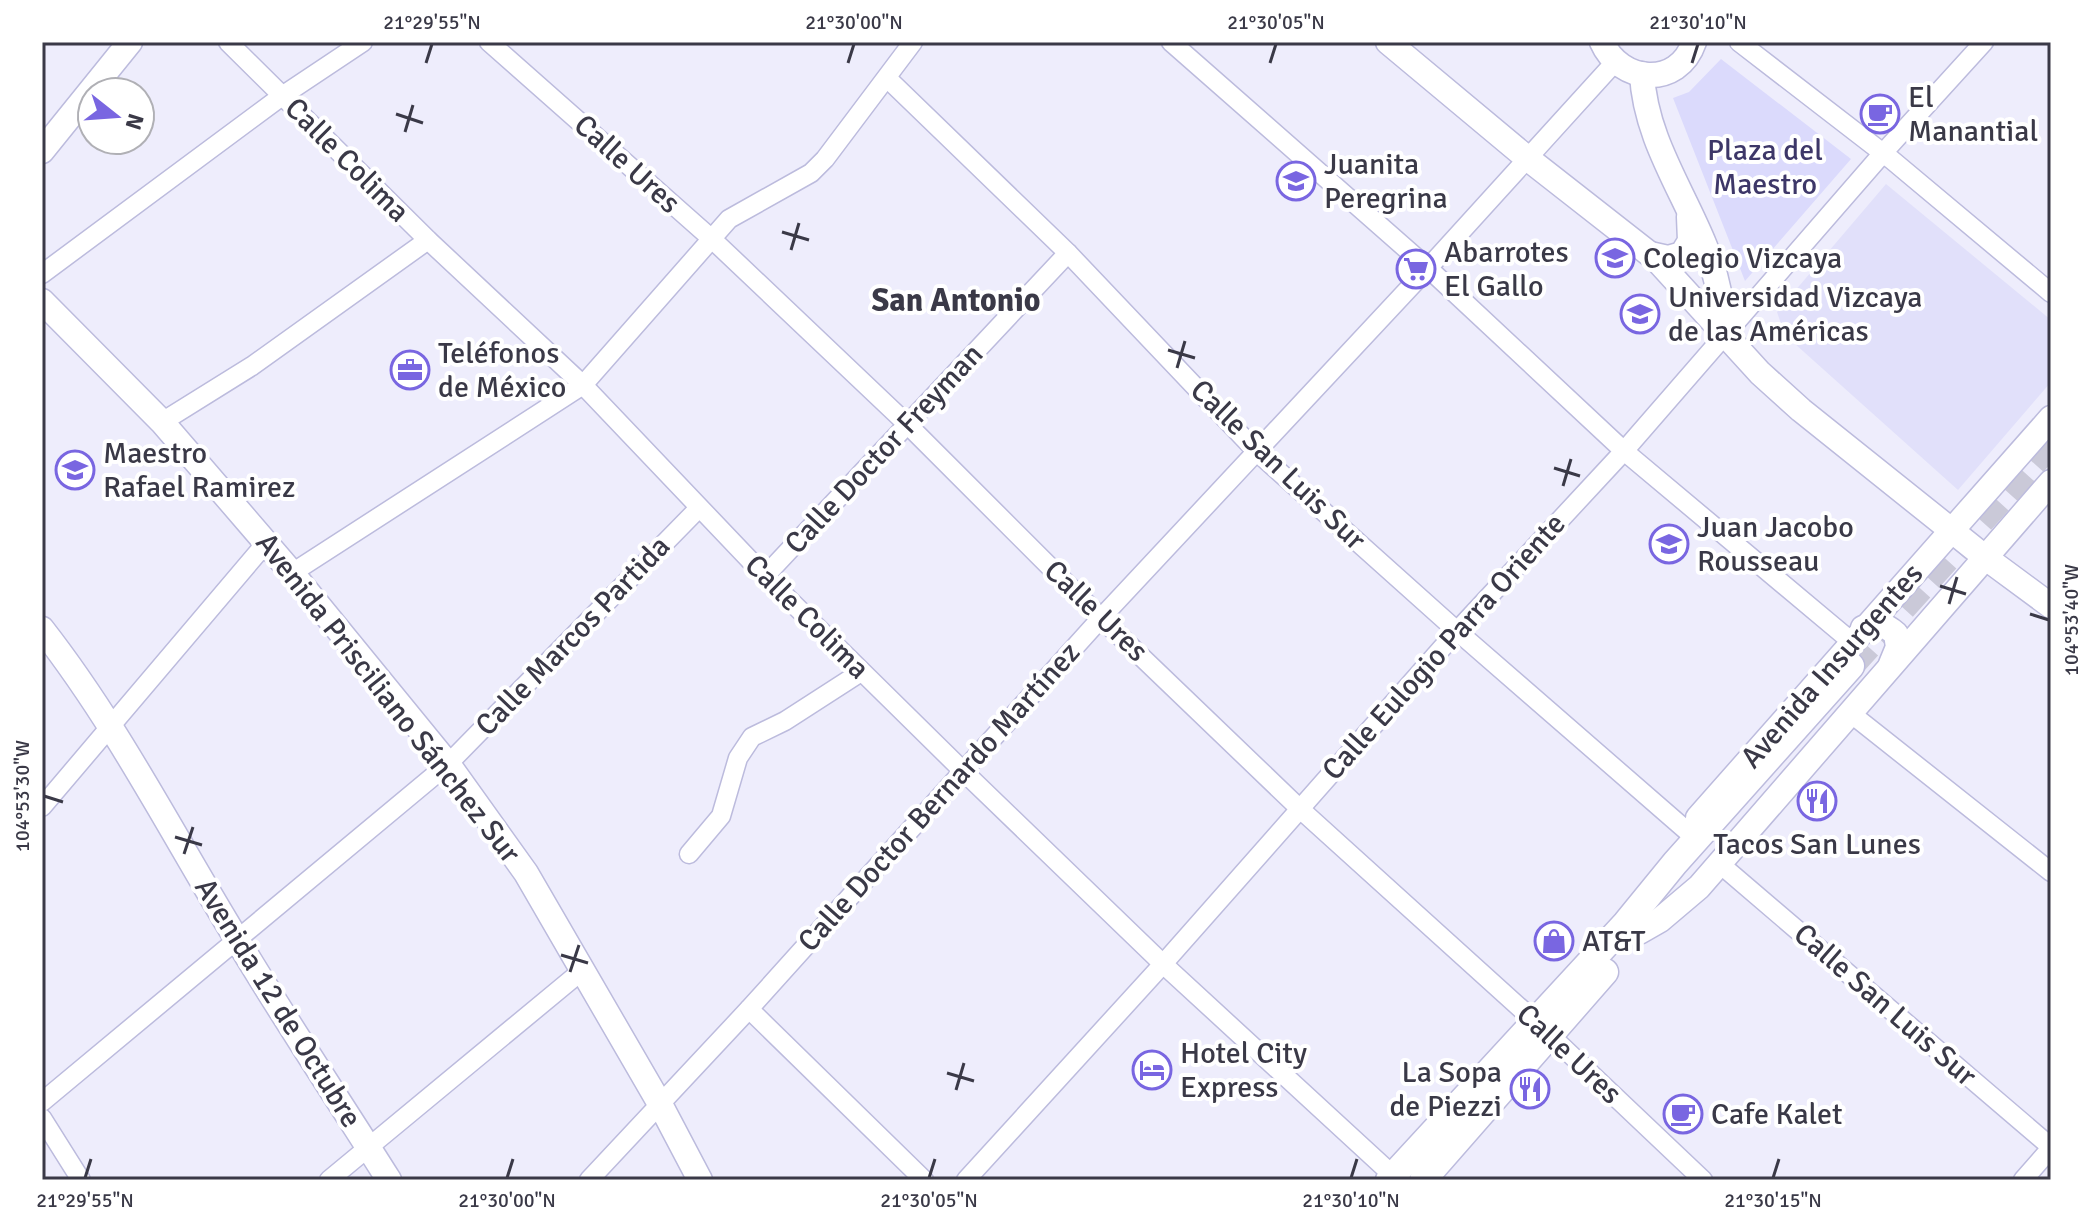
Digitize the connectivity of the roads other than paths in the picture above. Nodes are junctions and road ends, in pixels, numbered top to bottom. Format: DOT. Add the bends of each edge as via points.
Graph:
graph roads {
  1 [pos="130,42"];
  2 [pos="228,42"];
  3 [pos="363,42"];
  4 [pos="489,42"];
  5 [pos="913,42"];
  6 [pos="1171,42"];
  7 [pos="1388,42"];
  8 [pos="1694,42"];
  9 [pos="1739,42"];
  10 [pos="1984,42"];
  11 [pos="1608,52"];
  12 [pos="1642,74"];
  13 [pos="888,79"];
  14 [pos="282,96"];
  15 [pos="42,151"];
  16 [pos="1883,153"];
  17 [pos="1527,158"];
  18 [pos="1687,206"];
  19 [pos="428,240"];
  20 [pos="713,240"];
  21 [pos="1068,253"];
  22 [pos="1650,254"];
  23 [pos="1428,268"];
  24 [pos="42,274"];
  25 [pos="2051,293"];
  26 [pos="42,301"];
  27 [pos="1725,335"];
  28 [pos="583,385"];
  29 [pos="2051,418"];
  30 [pos="162,422"];
  31 [pos="908,425"];
  32 [pos="1624,451"];
  33 [pos="1257,452"];
  34 [pos="2051,482"];
  35 [pos="699,508"];
  36 [pos="1950,530"];
  37 [pos="266,543"];
  38 [pos="1986,558"];
  39 [pos="292,573"];
  40 [pos="765,576"];
  41 [pos="2051,606"];
  42 [pos="1101,618"];
  43 [pos="42,629"];
  44 [pos="1457,631"];
  45 [pos="42,641"];
  46 [pos="1857,653"];
  47 [pos="67,662"];
  48 [pos="1891,664"];
  49 [pos="861,672"];
  50 [pos="1849,712"];
  51 [pos="111,727"];
  52 [pos="448,764"];
  53 [pos="962,770"];
  54 [pos="42,807"];
  55 [pos="1299,808"];
  56 [pos="1687,831"];
  57 [pos="689,854"];
  58 [pos="1720,864"];
  59 [pos="2051,872"];
  60 [pos="1632,928"];
  61 [pos="236,939"];
  62 [pos="1163,964"];
  63 [pos="584,969"];
  64 [pos="749,1009"];
  65 [pos="1542,1028"];
  66 [pos="42,1102"];
  67 [pos="660,1104"];
  68 [pos="42,1118"];
  69 [pos="368,1147"];
  70 [pos="2051,1148"];
  71 [pos="1393,1179"];
  72 [pos="81,1180"];
  73 [pos="329,1180"];
  74 [pos="389,1180"];
  75 [pos="589,1180"];
  76 [pos="700,1180"];
  77 [pos="924,1180"];
  78 [pos="966,1180"];
  79 [pos="1423,1180"];
  80 [pos="1703,1180"];
  81 [pos="2023,1180"];
  1 -- 15 [label="main road"];
  2 -- 14 [label="street, Calle Colima"];
  3 -- 14 [label="street"];
  4 -- 20 [label="street, Calle Ures"];
  5 -- 13 [label="street"];
  6 -- 23 [label="street"];
  7 -- 17 [label="main road"];
  8 -- 12 [label="main road" via="1683,61 1669,71"];
  9 -- 16 [label="street"];
  10 -- 16 [label="street, Calle Eulogio Parra Oriente"];
  11 -- 12 [label="main road" via="1622,68"];
  11 -- 17 [label="street, Calle Doctor Bernardo Martínez"];
  12 -- 18 [label="main road" via="1649,123"];
  13 -- 20 [label="street" via="811,173 729,219"];
  13 -- 21 [label="street, Calle San Luis Sur"];
  14 -- 19 [label="street, Calle Colima"];
  14 -- 24 [label="street"];
  16 -- 25 [label="street"];
  16 -- 27 [label="street, Calle Eulogio Parra Oriente"];
  17 -- 22 [label="main road"];
  17 -- 23 [label="street, Calle Doctor Bernardo Martínez"];
  18 -- 22 [label="main road" via="1687,250 1676,258"];
  18 -- 27 [label="main road" via="1720,290"];
  19 -- 28 [label="street, Calle Colima"];
  19 -- 30 [label="street" via="252,366"];
  20 -- 28 [label="street"];
  20 -- 31 [label="street, Calle Ures"];
  21 -- 31 [label="street, Calle Doctor Freyman"];
  21 -- 33 [label="street, Calle San Luis Sur"];
  22 -- 27 [label="main road"];
  23 -- 32 [label="street"];
  23 -- 33 [label="street, Calle Doctor Bernardo Martínez"];
  26 -- 30 [label="main road, Avenida Prisciliano Sánchez Sur"];
  27 -- 32 [label="street, Calle Eulogio Parra Oriente"];
  27 -- 36 [label="main road" via="1801,410"];
  28 -- 35 [label="street, Calle Colima"];
  28 -- 39 [label="street"];
  29 -- 36 [label="main road, Avenida Insurgentes"];
  30 -- 37 [label="main road, Avenida Prisciliano Sánchez Sur"];
  31 -- 40 [label="street, Calle Doctor Freyman"];
  31 -- 42 [label="street, Calle Ures"];
  32 -- 44 [label="street, Calle Eulogio Parra Oriente"];
  32 -- 46 [label="street"];
  33 -- 42 [label="street, Calle Doctor Bernardo Martínez"];
  33 -- 44 [label="street, Calle San Luis Sur"];
  34 -- 38 [label="main road, Avenida Insurgentes"];
  35 -- 40 [label="street, Calle Colima"];
  35 -- 52 [label="street, Calle Marcos Partida"];
  36 -- 38 [label="main road"];
  36 -- 46 [label="main road, Avenida Insurgentes"];
  37 -- 39 [label="main road, Avenida Prisciliano Sánchez Sur"];
  37 -- 51 [label="street"];
  38 -- 41 [label="main road"];
  38 -- 48 [label="main road, Avenida Insurgentes"];
  39 -- 52 [label="main road, Avenida Prisciliano Sánchez Sur"];
  40 -- 49 [label="street, Calle Colima"];
  42 -- 53 [label="street, Calle Doctor Bernardo Martínez"];
  42 -- 55 [label="street, Calle Ures"];
  43 -- 47 [label="main road, Avenida 12 de Octubre"];
  44 -- 55 [label="street, Calle Eulogio Parra Oriente"];
  44 -- 56 [label="street, Calle San Luis Sur"];
  45 -- 47 [label="main road, Avenida 12 de Octubre"];
  46 -- 48 [label="main road" via="1878,624 1885,626 1896,634 1898,647"];
  46 -- 56 [label="main road, Avenida Insurgentes"];
  46 -- 60 [label="highway, Avenida Insurgentes"];
  47 -- 51 [label="main road, Avenida 12 de Octubre"];
  48 -- 50 [label="main road, Avenida Insurgentes"];
  49 -- 53 [label="street, Calle Colima"];
  49 -- 57 [label="street" via="752,737 738,758 721,816"];
  50 -- 58 [label="main road, Avenida Insurgentes"];
  50 -- 59 [label="street"];
  51 -- 54 [label="street"];
  51 -- 61 [label="main road, Avenida 12 de Octubre"];
  52 -- 61 [label="street, Calle Marcos Partida"];
  52 -- 63 [label="main road, Avenida Prisciliano Sánchez Sur" via="526,873"];
  53 -- 62 [label="street, Calle Colima"];
  53 -- 64 [label="street, Calle Doctor Bernardo Martínez"];
  55 -- 62 [label="street, Calle Eulogio Parra Oriente"];
  55 -- 65 [label="street, Calle Ures"];
  56 -- 60 [label="main road, Avenida Insurgentes" via="1633,905"];
  58 -- 60 [label="main road, Avenida Insurgentes" via="1680,904"];
  58 -- 70 [label="street, Calle San Luis Sur"];
  60 -- 65 [label="highway, Avenida Insurgentes"];
  61 -- 66 [label="street, Calle Marcos Partida"];
  61 -- 69 [label="main road, Avenida 12 de Octubre"];
  62 -- 71 [label="street, Calle Colima"];
  62 -- 78 [label="street, Calle Eulogio Parra Oriente"];
  63 -- 67 [label="main road, Avenida Prisciliano Sánchez Sur"];
  63 -- 69 [label="street"];
  64 -- 67 [label="street, Calle Doctor Bernardo Martínez"];
  64 -- 77 [label="street"];
  65 -- 71 [label="highway, Avenida Insurgentes"];
  65 -- 79 [label="highway, Avenida Insurgentes"];
  65 -- 80 [label="street, Calle Ures"];
  67 -- 75 [label="street, Calle Doctor Bernardo Martínez"];
  67 -- 76 [label="main road, Avenida Prisciliano Sánchez Sur"];
  68 -- 72 [label="street"];
  69 -- 73 [label="street"];
  69 -- 74 [label="main road, Avenida 12 de Octubre"];
  70 -- 81 [label="street"];
}
